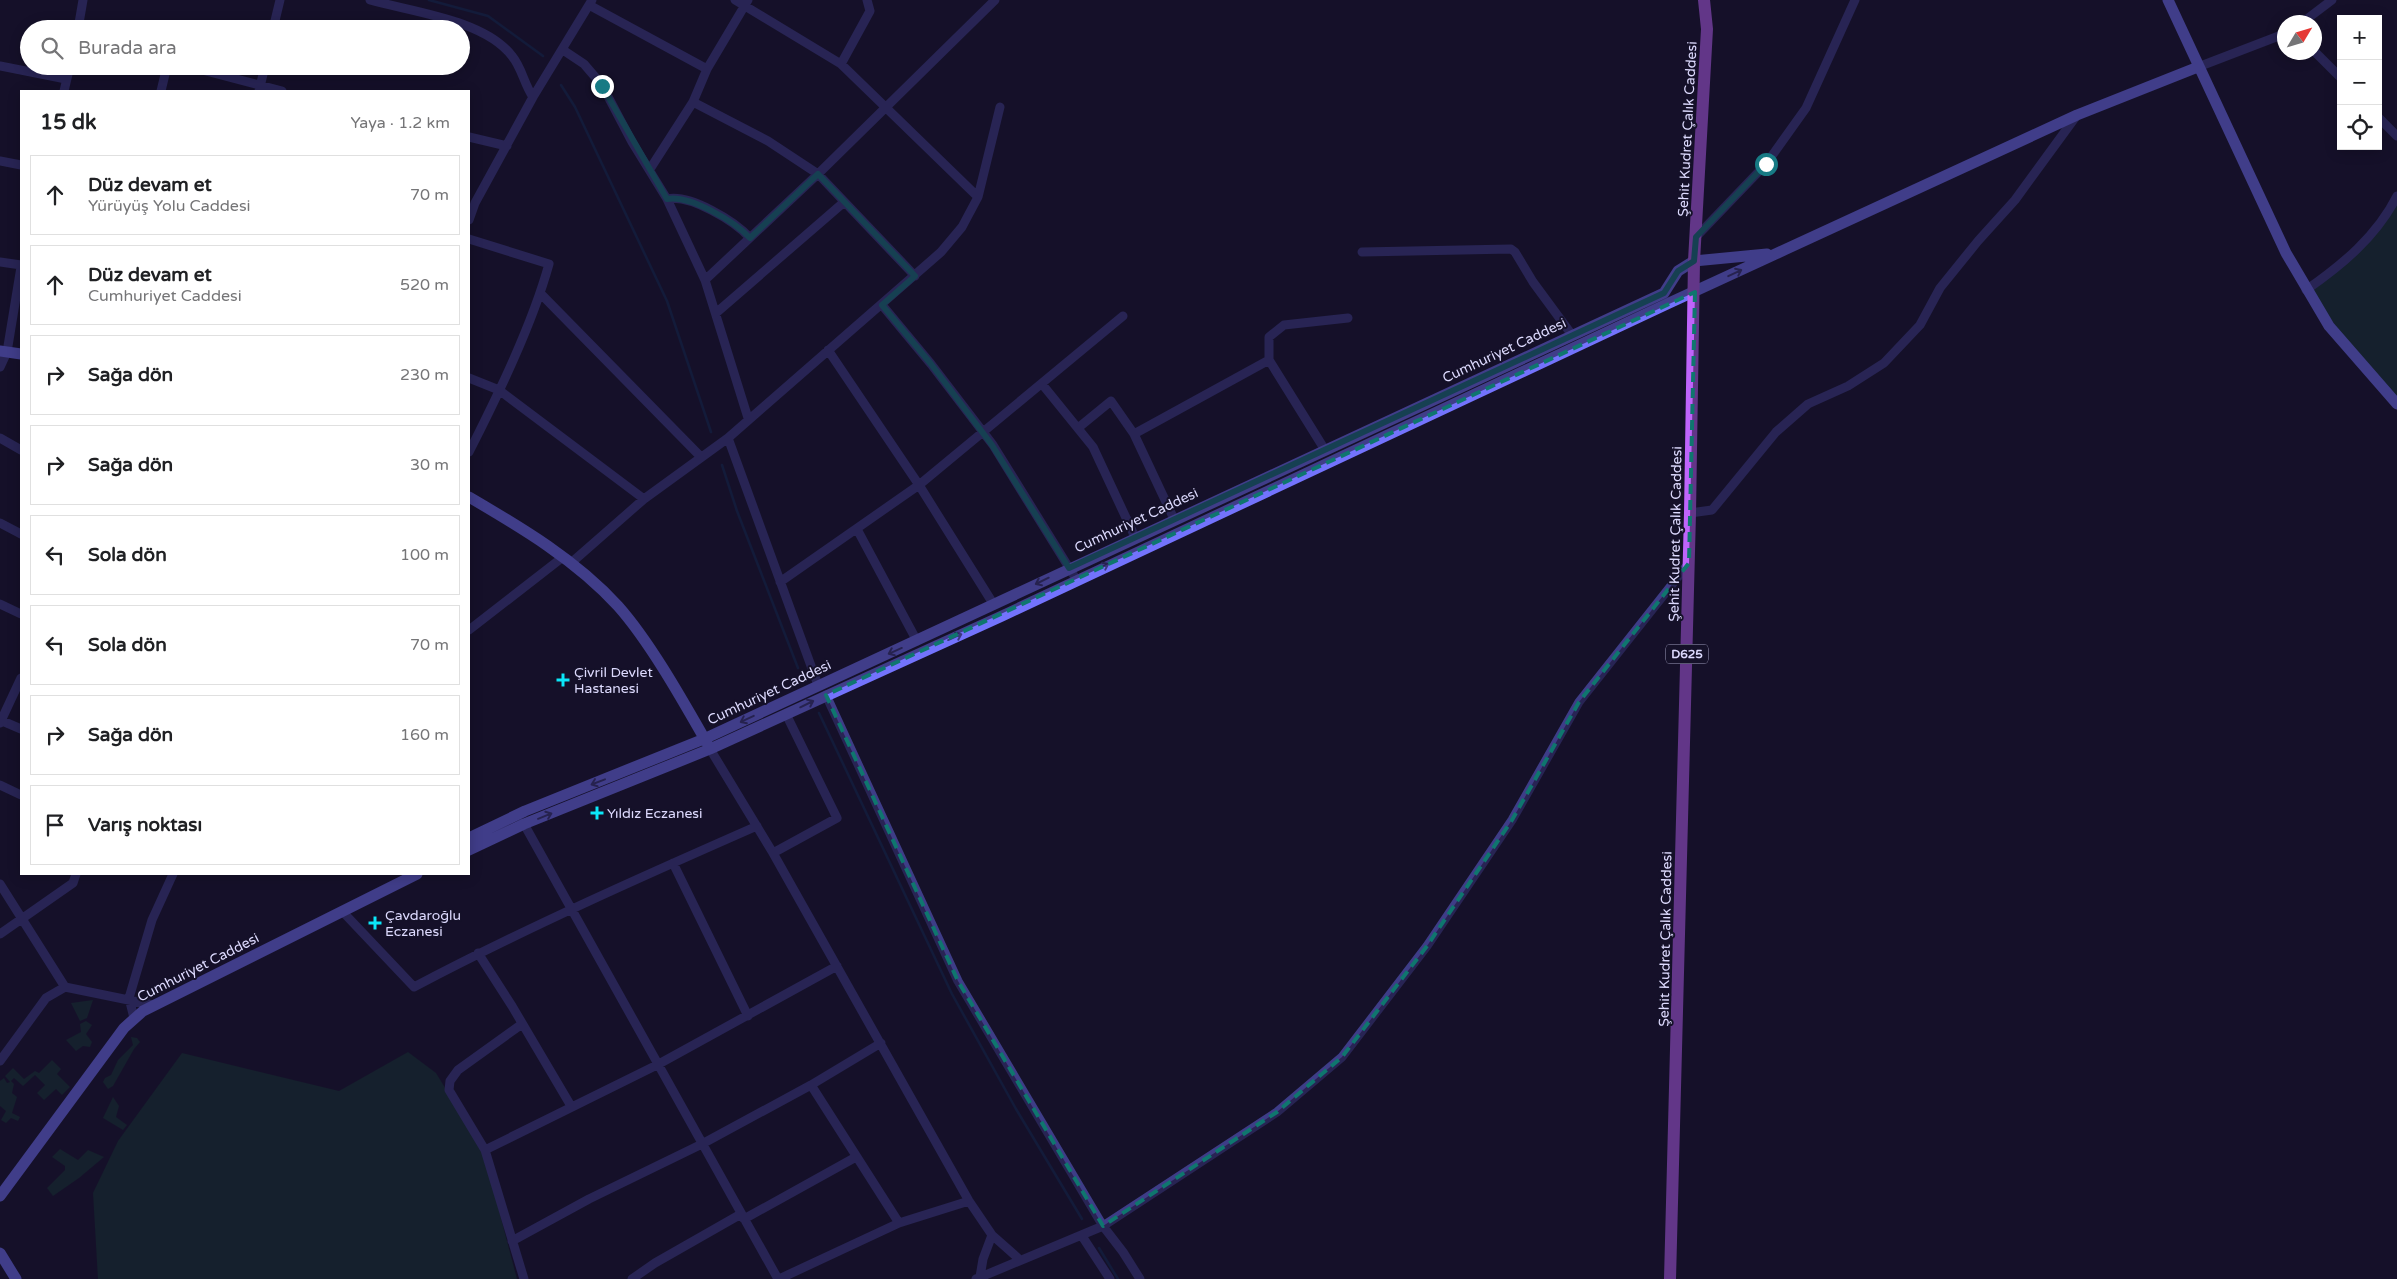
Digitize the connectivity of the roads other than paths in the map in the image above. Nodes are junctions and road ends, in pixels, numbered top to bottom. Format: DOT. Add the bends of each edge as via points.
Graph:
graph roads {
  1 [pos="83,0"];
  2 [pos="280,0"];
  3 [pos="370,0"];
  4 [pos="735,0"];
  5 [pos="867,0"];
  6 [pos="996,0"];
  7 [pos="1704,0"];
  8 [pos="1712,0"];
  9 [pos="1855,0"];
  10 [pos="2168,0"];
  11 [pos="2332,0"];
  12 [pos="590,2"];
  13 [pos="746,3"];
  14 [pos="2312,15"];
  15 [pos="80,20"];
  16 [pos="275,20"];
  17 [pos="451,20"];
  18 [pos="470,26"];
  19 [pos="1706,29"];
  20 [pos="2277,37"];
  21 [pos="563,50"];
  22 [pos="2322,59"];
  23 [pos="841,64"];
  24 [pos="0,66"];
  25 [pos="2198,67"];
  26 [pos="707,69"];
  27 [pos="20,70"];
  28 [pos="2337,74"];
  29 [pos="46,75"];
  30 [pos="67,75"];
  31 [pos="165,75"];
  32 [pos="217,75"];
  33 [pos="263,75"];
  34 [pos="66,79"];
  35 [pos="260,88"];
  36 [pos="64,90"];
  37 [pos="161,90"];
  38 [pos="275,90"];
  39 [pos="534,97"];
  40 [pos="693,102"];
  41 [pos="887,107"];
  42 [pos="1000,107"];
  43 [pos="2077,115"];
  44 [pos="2382,121"];
  45 [pos="2397,136"];
  46 [pos="470,137"];
  47 [pos="507,146"];
  48 [pos="0,161"];
  49 [pos="20,164"];
  50 [pos="650,169"];
  51 [pos="818,174"];
  52 [pos="2397,196"];
  53 [pos="978,197"];
  54 [pos="667,199"];
  55 [pos="472,203"];
  56 [pos="843,203"];
  57 [pos="1696,237"];
  58 [pos="750,238"];
  59 [pos="470,239"];
  60 [pos="1362,252"];
  61 [pos="1776,253"];
  62 [pos="1694,261"];
  63 [pos="0,262"];
  64 [pos="20,266"];
  65 [pos="20,271"];
  66 [pos="915,276"];
  67 [pos="705,280"];
  68 [pos="2306,290"];
  69 [pos="1694,292"];
  70 [pos="540,293"];
  71 [pos="882,305"];
  72 [pos="716,312"];
  73 [pos="1123,316"];
  74 [pos="1348,318"];
  75 [pos="1572,335"];
  76 [pos="828,350"];
  77 [pos="4,351"];
  78 [pos="20,354"];
  79 [pos="1268,360"];
  80 [pos="0,368"];
  81 [pos="470,378"];
  82 [pos="1042,384"];
  83 [pos="499,390"];
  84 [pos="2397,404"];
  85 [pos="748,418"];
  86 [pos="1078,428"];
  87 [pos="982,432"];
  88 [pos="1134,434"];
  89 [pos="0,438"];
  90 [pos="728,438"];
  91 [pos="20,449"];
  92 [pos="470,450"];
  93 [pos="1325,450"];
  94 [pos="701,457"];
  95 [pos="919,485"];
  96 [pos="470,498"];
  97 [pos="644,499"];
  98 [pos="1690,513"];
  99 [pos="1174,519"];
  100 [pos="0,523"];
  101 [pos="857,530"];
  102 [pos="20,533"];
  103 [pos="1135,537"];
  104 [pos="567,560"];
  105 [pos="1689,563"];
  106 [pos="1069,568"];
  107 [pos="1076,579"];
  108 [pos="780,582"];
  109 [pos="0,604"];
  110 [pos="994,605"];
  111 [pos="20,614"];
  112 [pos="470,629"];
  113 [pos="917,641"];
  114 [pos="20,680"];
  115 [pos="818,685"];
  116 [pos="826,694"];
  117 [pos="786,714"];
  118 [pos="0,721"];
  119 [pos="20,729"];
  120 [pos="704,739"];
  121 [pos="710,749"];
  122 [pos="0,785"];
  123 [pos="20,795"];
  124 [pos="524,824"];
  125 [pos="757,826"];
  126 [pos="470,838"];
  127 [pos="470,850"];
  128 [pos="773,853"];
  129 [pos="673,863"];
  130 [pos="76,875"];
  131 [pos="173,875"];
  132 [pos="408,875"];
  133 [pos="415,875"];
  134 [pos="395,884"];
  135 [pos="0,885"];
  136 [pos="570,910"];
  137 [pos="342,911"];
  138 [pos="23,919"];
  139 [pos="0,934"];
  140 [pos="478,953"];
  141 [pos="837,966"];
  142 [pos="65,987"];
  143 [pos="129,998"];
  144 [pos="153,1005"];
  145 [pos="748,1016"];
  146 [pos="134,1018"];
  147 [pos="522,1024"];
  148 [pos="880,1043"];
  149 [pos="0,1060"];
  150 [pos="657,1065"];
  151 [pos="811,1085"];
  152 [pos="571,1106"];
  153 [pos="702,1144"];
  154 [pos="485,1150"];
  155 [pos="856,1157"];
  156 [pos="0,1196"];
  157 [pos="970,1201"];
  158 [pos="742,1216"];
  159 [pos="899,1223"];
  160 [pos="1103,1226"];
  161 [pos="992,1235"];
  162 [pos="1082,1236"];
  163 [pos="512,1241"];
  164 [pos="0,1253"];
  165 [pos="1019,1259"];
  166 [pos="978,1278"];
  167 [pos="16,1279"];
  168 [pos="524,1279"];
  169 [pos="632,1279"];
  170 [pos="778,1279"];
  171 [pos="1110,1279"];
  172 [pos="1140,1279"];
  173 [pos="1670,1279"];
  1 -- 15 [label="street"];
  2 -- 16 [label="street"];
  3 -- 17 [label="street"];
  4 -- 13 [label="street"];
  5 -- 23 [label="street" via="870,11"];
  6 -- 41 [label="street"];
  7 -- 19 [label="main road, Şehit Kudret Çalık Caddesi / D625"];
  8 -- 19 [label="main road, Şehit Kudret Çalık Caddesi / D625"];
  9 -- 57 [label="street" via="1806,108 1766,164"];
  10 -- 25 [label="main road"];
  11 -- 14 [label="street"];
  12 -- 21 [label="street"];
  12 -- 26 [label="street"];
  13 -- 23 [label="street"];
  13 -- 26 [label="street"];
  18 -- 39 [label="street" via="488,35 512,55"];
  19 -- 57 [label="main road, Şehit Kudret Çalık Caddesi / D625"];
  20 -- 25 [label="street"];
  21 -- 39 [label="street"];
  21 -- 50 [label="street" via="594,74"];
  22 -- 28 [label="street"];
  23 -- 41 [label="street"];
  24 -- 27 [label="street"];
  25 -- 43 [label="main road, Cumhuriyet Caddesi"];
  25 -- 68 [label="main road"];
  26 -- 40 [label="street"];
  29 -- 34 [label="street"];
  30 -- 34 [label="street"];
  31 -- 37 [label="street"];
  32 -- 35 [label="street"];
  33 -- 35 [label="street"];
  34 -- 36 [label="street"];
  35 -- 38 [label="street"];
  39 -- 47 [label="street"];
  40 -- 50 [label="street"];
  40 -- 51 [label="street" via="768,141"];
  41 -- 51 [label="street"];
  41 -- 53 [label="street"];
  42 -- 53 [label="street"];
  43 -- 61 [label="main road, Cumhuriyet Caddesi"];
  43 -- 98 [label="street" via="2015,200 1940,288 1920,325 1884,363 1848,386 1808,404 1776,432 1712,510"];
  44 -- 45 [label="street"];
  46 -- 47 [label="street"];
  47 -- 55 [label="street"];
  48 -- 49 [label="street"];
  50 -- 54 [label="street"];
  51 -- 56 [label="street"];
  51 -- 58 [label="street"];
  52 -- 68 [label="street" via="2377,229"];
  53 -- 66 [label="street" via="952,241"];
  54 -- 58 [label="street" via="687,200 731,222"];
  54 -- 67 [label="street"];
  56 -- 66 [label="street"];
  56 -- 72 [label="street"];
  57 -- 62 [label="main road, Şehit Kudret Çalık Caddesi / D625"];
  58 -- 67 [label="street"];
  59 -- 70 [label="street" via="549,264"];
  60 -- 75 [label="street" via="1511,249"];
  61 -- 62 [label="main road"];
  69 -- 61 [label="main road, Cumhuriyet Caddesi, one-way"];
  62 -- 69 [label="main road, Şehit Kudret Çalık Caddesi / D625"];
  62 -- 75 [label="main road, Cumhuriyet Caddesi" via="1678,271 1664,293"];
  63 -- 64 [label="street"];
  65 -- 77 [label="street"];
  66 -- 71 [label="street"];
  67 -- 72 [label="street"];
  68 -- 84 [label="main road" via="2329,326"];
  69 -- 98 [label="main road, Şehit Kudret Çalık Caddesi / D625"];
  107 -- 69 [label="main road, Cumhuriyet Caddesi, one-way"];
  70 -- 83 [label="street"];
  70 -- 94 [label="street"];
  71 -- 76 [label="street"];
  71 -- 87 [label="street"];
  72 -- 85 [label="street"];
  73 -- 82 [label="street"];
  74 -- 79 [label="street" via="1284,326 1269,337"];
  75 -- 93 [label="main road, Cumhuriyet Caddesi"];
  76 -- 85 [label="street"];
  76 -- 95 [label="street"];
  77 -- 78 [label="main road"];
  77 -- 80 [label="street"];
  79 -- 88 [label="street"];
  79 -- 93 [label="street"];
  81 -- 83 [label="street"];
  82 -- 86 [label="street"];
  82 -- 87 [label="street"];
  83 -- 92 [label="street"];
  83 -- 97 [label="street"];
  85 -- 90 [label="street"];
  86 -- 88 [label="street" via="1111,401"];
  86 -- 103 [label="street" via="1093,447"];
  87 -- 95 [label="street"];
  87 -- 106 [label="street"];
  88 -- 99 [label="street"];
  89 -- 91 [label="street"];
  90 -- 94 [label="street"];
  90 -- 108 [label="street"];
  93 -- 99 [label="main road, Cumhuriyet Caddesi"];
  94 -- 97 [label="street"];
  95 -- 101 [label="street"];
  95 -- 110 [label="street"];
  96 -- 104 [label="main road"];
  97 -- 104 [label="street"];
  98 -- 105 [label="main road, Şehit Kudret Çalık Caddesi / D625"];
  99 -- 103 [label="main road, Cumhuriyet Caddesi"];
  100 -- 102 [label="street"];
  101 -- 108 [label="street"];
  101 -- 113 [label="street"];
  103 -- 106 [label="main road, Cumhuriyet Caddesi"];
  104 -- 112 [label="street"];
  104 -- 120 [label="main road" via="605,592 636,627"];
  105 -- 160 [label="street" via="1579,702 1512,820 1427,946 1342,1057 1277,1112"];
  105 -- 173 [label="main road, Şehit Kudret Çalık Caddesi / D625"];
  106 -- 107 [label="street"];
  106 -- 110 [label="main road, Cumhuriyet Caddesi, one-way"];
  116 -- 107 [label="main road, Cumhuriyet Caddesi, one-way" via="1002,616"];
  108 -- 115 [label="street"];
  109 -- 111 [label="street"];
  110 -- 113 [label="main road, Cumhuriyet Caddesi"];
  113 -- 115 [label="main road, Cumhuriyet Caddesi, one-way"];
  114 -- 118 [label="street"];
  115 -- 120 [label="main road, Cumhuriyet Caddesi, one-way"];
  117 -- 116 [label="main road, Cumhuriyet Caddesi, one-way"];
  116 -- 160 [label="street" via="958,981"];
  117 -- 121 [label="main road, Cumhuriyet Caddesi"];
  117 -- 128 [label="street" via="838,818"];
  118 -- 119 [label="street"];
  120 -- 121 [label="main road"];
  120 -- 126 [label="main road, Cumhuriyet Caddesi, one-way" via="525,811"];
  124 -- 121 [label="main road, Cumhuriyet Caddesi, one-way"];
  121 -- 125 [label="street"];
  122 -- 123 [label="street"];
  124 -- 127 [label="main road, Cumhuriyet Caddesi"];
  124 -- 136 [label="street"];
  125 -- 128 [label="street"];
  125 -- 129 [label="street"];
  128 -- 141 [label="street"];
  129 -- 136 [label="street"];
  129 -- 145 [label="street"];
  130 -- 138 [label="street" via="72,883"];
  131 -- 143 [label="street" via="152,920"];
  132 -- 134 [label="main road, Cumhuriyet Caddesi"];
  133 -- 134 [label="main road, Cumhuriyet Caddesi"];
  134 -- 137 [label="main road, Cumhuriyet Caddesi"];
  135 -- 138 [label="street"];
  136 -- 140 [label="street"];
  136 -- 150 [label="street"];
  137 -- 140 [label="street" via="414,987"];
  137 -- 144 [label="main road, Cumhuriyet Caddesi"];
  138 -- 139 [label="street"];
  138 -- 142 [label="street"];
  140 -- 147 [label="street"];
  141 -- 145 [label="street"];
  141 -- 148 [label="street"];
  142 -- 143 [label="street"];
  142 -- 149 [label="street" via="46,998"];
  143 -- 144 [label="street"];
  143 -- 146 [label="street"];
  144 -- 146 [label="main road, Cumhuriyet Caddesi"];
  145 -- 150 [label="street"];
  146 -- 156 [label="main road, Cumhuriyet Caddesi"];
  147 -- 152 [label="street"];
  147 -- 154 [label="street" via="458,1070 450,1081 449,1090"];
  148 -- 151 [label="street"];
  148 -- 157 [label="street"];
  150 -- 152 [label="street"];
  150 -- 153 [label="street"];
  151 -- 153 [label="street"];
  151 -- 155 [label="street"];
  152 -- 154 [label="street"];
  153 -- 158 [label="street"];
  153 -- 163 [label="street" via="597,1194"];
  154 -- 163 [label="street"];
  155 -- 158 [label="street"];
  155 -- 159 [label="street"];
  157 -- 159 [label="street"];
  157 -- 161 [label="street"];
  158 -- 169 [label="street"];
  158 -- 170 [label="street"];
  159 -- 170 [label="street"];
  160 -- 162 [label="street"];
  160 -- 172 [label="street"];
  161 -- 165 [label="street"];
  161 -- 166 [label="street"];
  162 -- 165 [label="street"];
  162 -- 171 [label="street"];
  163 -- 168 [label="street"];
  164 -- 167 [label="main road"];
  165 -- 166 [label="street"];
}
